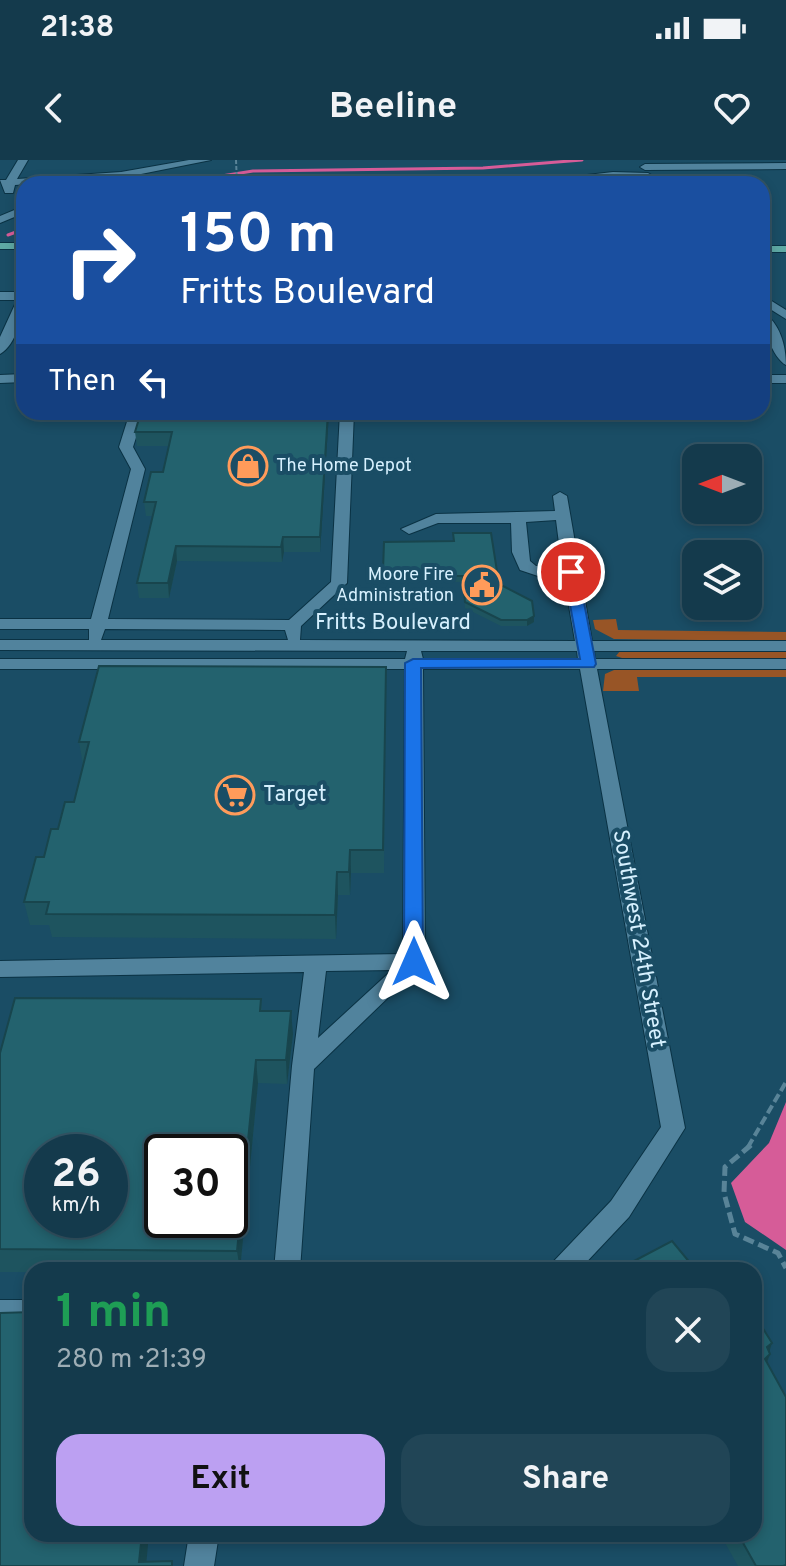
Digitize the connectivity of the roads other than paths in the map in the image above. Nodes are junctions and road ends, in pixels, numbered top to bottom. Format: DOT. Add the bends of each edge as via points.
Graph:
graph roads {
  1 [pos="23,160"];
  2 [pos="151,160"];
  3 [pos="206,160"];
  4 [pos="76,165"];
  5 [pos="109,168"];
  6 [pos="784,170"];
  7 [pos="645,171"];
  8 [pos="139,173"];
  9 [pos="62,176"];
  10 [pos="605,176"];
  11 [pos="4,186"];
  12 [pos="16,312"];
  13 [pos="770,327"];
  14 [pos="4,335"];
  15 [pos="0,350"];
  16 [pos="786,361"];
  17 [pos="134,420"];
  18 [pos="347,420"];
  19 [pos="560,496"];
  20 [pos="563,515"];
  21 [pos="521,518"];
  22 [pos="409,529"];
  23 [pos="571,572"];
  24 [pos="0,624"];
  25 [pos="99,625"];
  26 [pos="293,625"];
  27 [pos="0,645"];
  28 [pos="94,645"];
  29 [pos="293,645"];
  30 [pos="786,646"];
  31 [pos="414,654"];
  32 [pos="587,654"];
  33 [pos="0,664"];
  34 [pos="88,664"];
  35 [pos="288,664"];
  36 [pos="786,664"];
  37 [pos="414,962"];
  38 [pos="316,964"];
  39 [pos="0,969"];
  40 [pos="303,1066"];
  41 [pos="288,1262"];
  42 [pos="570,1262"];
  43 [pos="0,1312"];
  44 [pos="24,1312"];
  45 [pos="203,1542"];
  46 [pos="199,1566"];
  1 -- 11 [label="street"];
  2 -- 8 [label="street" via="137,164"];
  3 -- 8 [label="street"];
  4 -- 5 [label="street"];
  5 -- 8 [label="street"];
  5 -- 9 [label="street"];
  6 -- 7 [label="street"];
  7 -- 10 [label="street"];
  12 -- 14 [label="street"];
  13 -- 16 [label="street"];
  14 -- 15 [label="street"];
  17 -- 25 [label="street" via="126,447 138,469"];
  18 -- 26 [label="street" via="339,583"];
  19 -- 20 [label="street, Southwest 24th Street"];
  20 -- 21 [label="street"];
  20 -- 23 [label="street, Southwest 24th Street"];
  21 -- 22 [label="street" via="436,519"];
  21 -- 23 [label="street" via="520,562 527,570"];
  23 -- 32 [label="street, Southwest 24th Street"];
  24 -- 25 [label="street"];
  25 -- 26 [label="street"];
  25 -- 28 [label="street"];
  26 -- 29 [label="street"];
  27 -- 28 [label="street, Fritts Boulevard"];
  28 -- 29 [label="street, Fritts Boulevard"];
  28 -- 34 [label="street"];
  29 -- 31 [label="street, Fritts Boulevard"];
  29 -- 35 [label="street"];
  30 -- 32 [label="street, Fritts Boulevard"];
  31 -- 32 [label="street, Fritts Boulevard"];
  31 -- 35 [label="street, Fritts Boulevard"];
  31 -- 37 [label="street"];
  32 -- 36 [label="street, Fritts Boulevard"];
  32 -- 42 [label="street, Southwest 24th Street" via="673,1128 620,1209"];
  33 -- 34 [label="street, Fritts Boulevard"];
  34 -- 35 [label="street, Fritts Boulevard"];
  37 -- 38 [label="street"];
  37 -- 40 [label="street"];
  38 -- 39 [label="street"];
  38 -- 40 [label="street"];
  40 -- 41 [label="street"];
  43 -- 44 [label="street"];
  45 -- 46 [label="street"];
}
